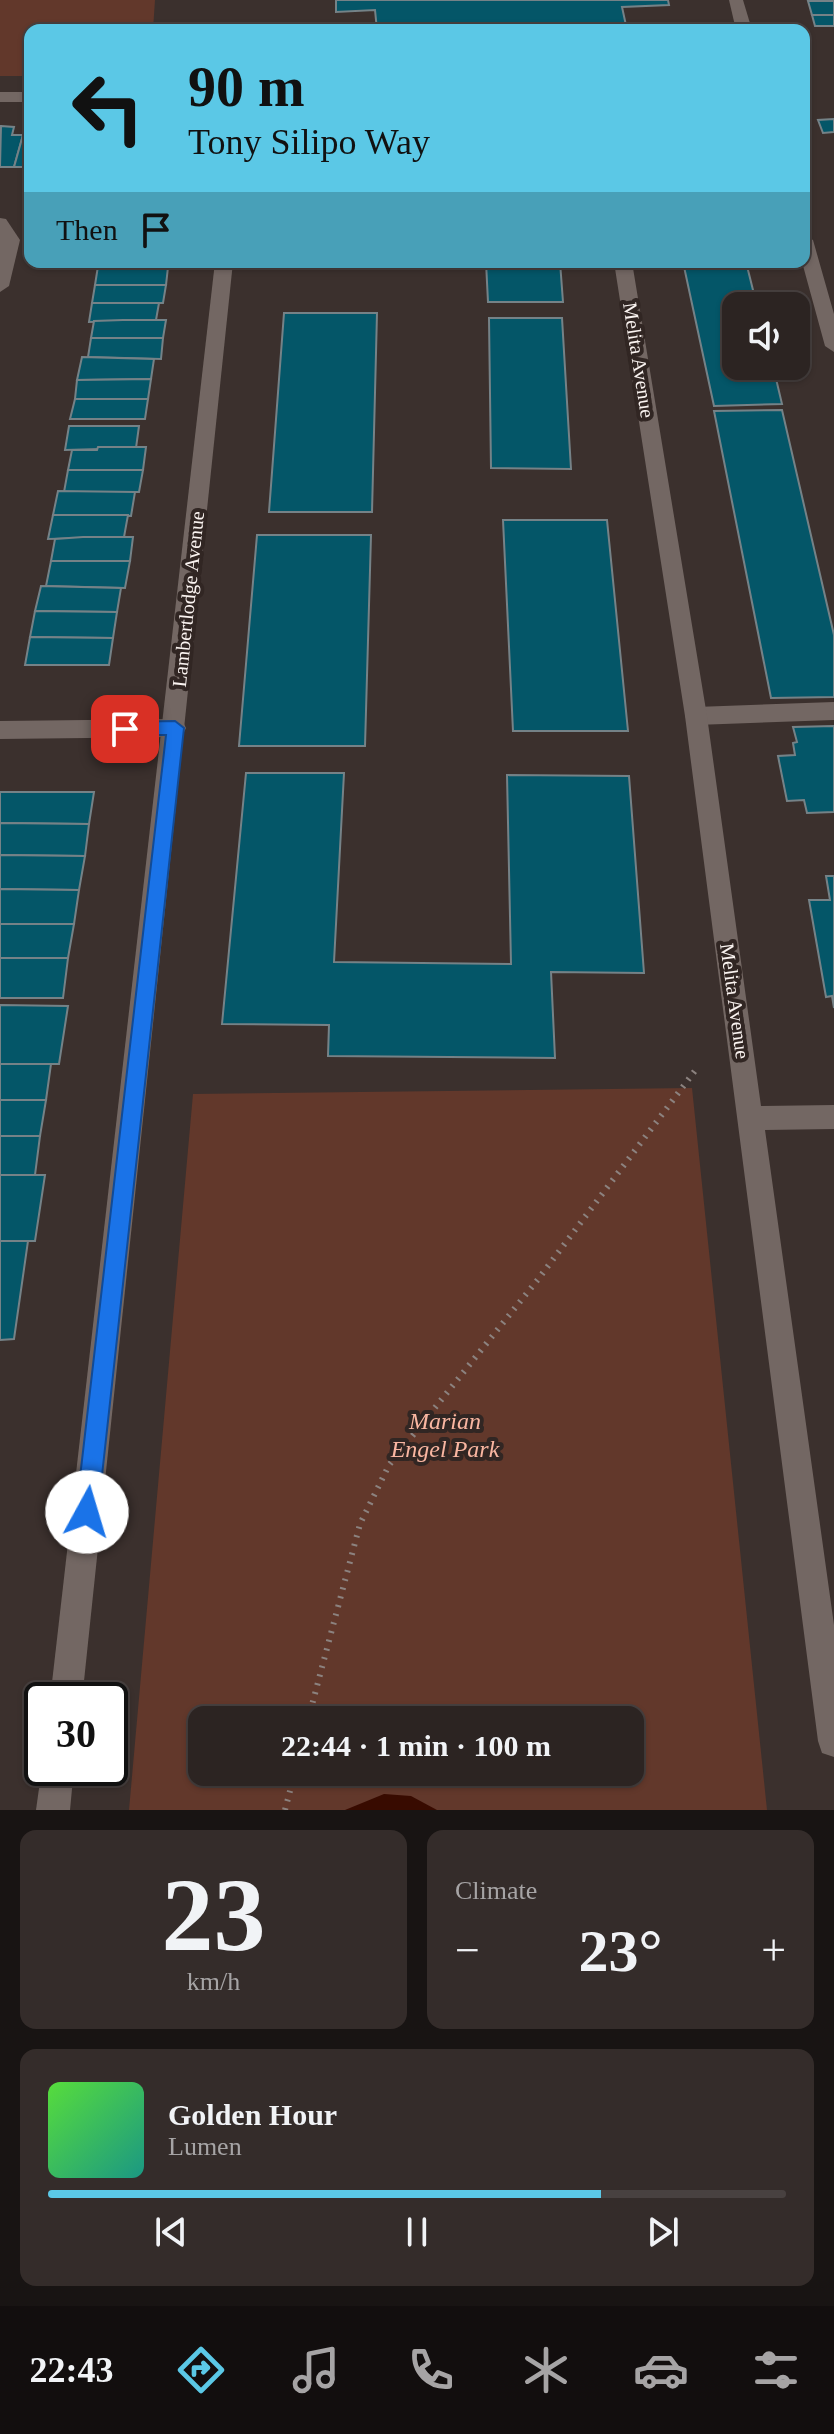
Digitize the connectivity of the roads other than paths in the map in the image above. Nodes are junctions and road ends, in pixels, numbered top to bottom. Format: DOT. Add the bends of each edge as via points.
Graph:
graph roads {
  1 [pos="736,0"];
  2 [pos="742,24"];
  3 [pos="0,97"];
  4 [pos="24,97"];
  5 [pos="0,223"];
  6 [pos="810,261"];
  7 [pos="223,268"];
  8 [pos="624,268"];
  9 [pos="0,286"];
  10 [pos="834,346"];
  11 [pos="834,711"];
  12 [pos="696,716"];
  13 [pos="175,728"];
  14 [pos="0,730"];
  15 [pos="834,1117"];
  16 [pos="751,1118"];
  17 [pos="68,1682"];
  18 [pos="834,1741"];
  19 [pos="56,1786"];
  20 [pos="53,1810"];
  1 -- 2 [label="street"];
  3 -- 4 [label="street"];
  5 -- 9 [label="street" via="11,240"];
  6 -- 10 [label="street"];
  7 -- 13 [label="street, Lambertlodge Avenue"];
  8 -- 12 [label="street, Melita Avenue"];
  11 -- 12 [label="street"];
  12 -- 16 [label="street, Melita Avenue"];
  13 -- 14 [label="street"];
  13 -- 17 [label="street, Lambertlodge Avenue"];
  15 -- 16 [label="street"];
  16 -- 18 [label="street, Melita Avenue"];
  19 -- 20 [label="street"];
}
